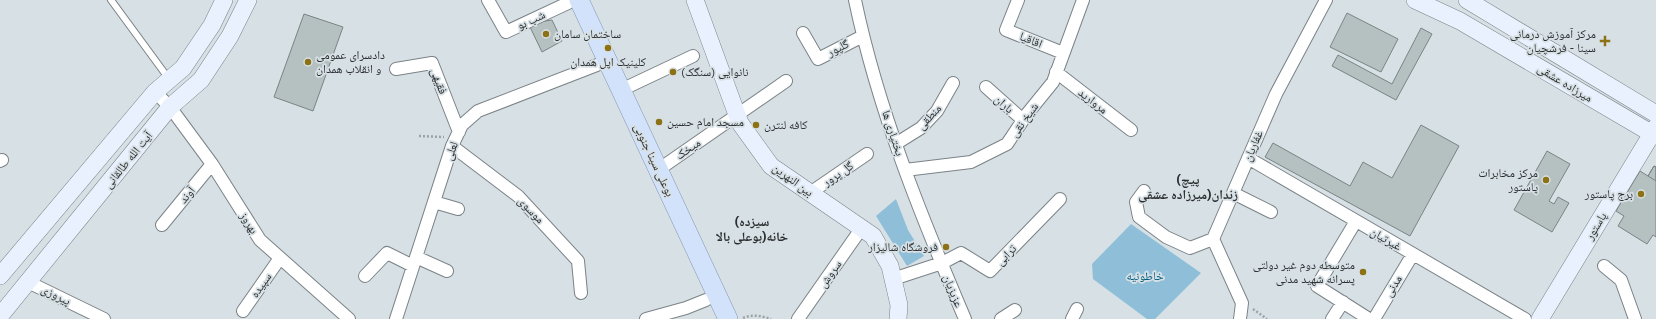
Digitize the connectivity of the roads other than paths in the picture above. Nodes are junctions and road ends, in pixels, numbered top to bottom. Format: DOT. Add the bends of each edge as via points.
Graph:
graph roads {
  1 [pos="111,0"];
  2 [pos="224,0"];
  3 [pos="248,0"];
  4 [pos="488,0"];
  5 [pos="695,0"];
  6 [pos="855,0"];
  7 [pos="1018,0"];
  8 [pos="1083,0"];
  9 [pos="1326,0"];
  10 [pos="1415,0"];
  11 [pos="571,1"];
  12 [pos="1469,1"];
  13 [pos="1460,21"];
  14 [pos="803,33"];
  15 [pos="863,36"];
  16 [pos="1063,53"];
  17 [pos="693,56"];
  18 [pos="597,65"];
  19 [pos="396,69"];
  20 [pos="1056,72"];
  21 [pos="170,80"];
  22 [pos="786,81"];
  23 [pos="953,83"];
  24 [pos="986,88"];
  25 [pos="621,90"];
  26 [pos="156,92"];
  27 [pos="170,107"];
  28 [pos="1656,114"];
  29 [pos="737,115"];
  30 [pos="1023,120"];
  31 [pos="1130,130"];
  32 [pos="1655,132"];
  33 [pos="456,139"];
  34 [pos="897,143"];
  35 [pos="867,154"];
  36 [pos="1656,154"];
  37 [pos="1248,158"];
  38 [pos="212,164"];
  39 [pos="1632,166"];
  40 [pos="658,170"];
  41 [pos="905,170"];
  42 [pos="1144,191"];
  43 [pos="810,193"];
  44 [pos="1233,193"];
  45 [pos="1060,199"];
  46 [pos="434,202"];
  47 [pos="458,209"];
  48 [pos="1271,212"];
  49 [pos="1356,221"];
  50 [pos="162,225"];
  51 [pos="862,229"];
  52 [pos="1213,239"];
  53 [pos="1413,254"];
  54 [pos="280,258"];
  55 [pos="415,262"];
  56 [pos="942,263"];
  57 [pos="1604,266"];
  58 [pos="447,271"];
  59 [pos="0,276"];
  60 [pos="365,276"];
  61 [pos="893,279"];
  62 [pos="28,282"];
  63 [pos="580,293"];
  64 [pos="706,300"];
  65 [pos="1343,302"];
  66 [pos="1015,310"];
  67 [pos="243,311"];
  68 [pos="0,316"];
  69 [pos="104,319"];
  70 [pos="349,319"];
  71 [pos="396,319"];
  72 [pos="646,319"];
  73 [pos="715,319"];
  74 [pos="728,319"];
  75 [pos="798,319"];
  76 [pos="898,319"];
  77 [pos="965,319"];
  78 [pos="1001,319"];
  79 [pos="1240,319"];
  80 [pos="1332,319"];
  81 [pos="1369,319"];
  82 [pos="1374,319"];
  83 [pos="1524,319"];
  84 [pos="1540,319"];
  85 [pos="1635,319"];
  1 -- 21 [label="lane"];
  2 -- 21 [label="main road, آیت الله طالقانی" via="212,25 184,68"];
  3 -- 27 [label="main road, آیت الله طالقانی" via="230,36 201,80"];
  4 -- 11 [label="street, شب بو" via="506,32"];
  5 -- 29 [label="main road, بین النهرین"];
  6 -- 15 [label="street, بختیاری ها"];
  7 -- 16 [label="street, اقاقیا" via="1006,30"];
  8 -- 16 [label="street, شیخ نقی"];
  9 -- 37 [label="street, غفاریان" via="1276,94"];
  10 -- 13 [label="main road, میرزاده عشقی"];
  11 -- 18 [label="main road, بوعلی سینا جنوبی"];
  11 -- 25 [label="main road, بوعلی سینا جنوبی"];
  12 -- 13 [label="main road"];
  12 -- 28 [label="main road, میرزاده عشقی"];
  13 -- 32 [label="main road, میرزاده عشقی"];
  14 -- 15 [label="street, گلپور" via="818,58"];
  15 -- 34 [label="street, بختیاری ها"];
  16 -- 20 [label="street, شیخ نقی"];
  17 -- 25 [label="street"];
  18 -- 33 [label="street, لعلی" via="478,111 462,125"];
  18 -- 64 [label="main road, بوعلی سینا جنوبی"];
  19 -- 33 [label="street, فقیهی" via="432,63"];
  20 -- 30 [label="street, شیخ نقی" via="1053,82"];
  20 -- 31 [label="street, مروارید"];
  21 -- 26 [label="main road, آیت الله طالقانی"];
  22 -- 29 [label="street, میخک"];
  23 -- 34 [label="street, منطقی" via="937,111 921,128"];
  24 -- 30 [label="street, باران"];
  25 -- 40 [label="main road, بوعلی سینا جنوبی"];
  26 -- 27 [label="street, بهروز"];
  26 -- 59 [label="main road, آیت الله طالقانی"];
  27 -- 38 [label="street, بهروز"];
  27 -- 62 [label="main road, آیت الله طالقانی"];
  29 -- 40 [label="street, میخک"];
  29 -- 43 [label="main road, بین النهرین" via="771,166"];
  30 -- 41 [label="street, شیخ نقی" via="1007,144 971,162"];
  32 -- 39 [label="main road, پاستور"];
  33 -- 46 [label="street, لعلی"];
  33 -- 63 [label="street, موسوی" via="518,196 578,261"];
  34 -- 41 [label="street, بختیاری ها"];
  35 -- 43 [label="street, گل پرور"];
  36 -- 39 [label="main road"];
  37 -- 44 [label="street, غفاریان"];
  37 -- 49 [label="street, غیرتیان"];
  38 -- 50 [label="street, آوند"];
  38 -- 54 [label="street, بهروز" via="260,240"];
  39 -- 84 [label="main road, پاستور"];
  40 -- 74 [label="main road, بوعلی سینا جنوبی"];
  41 -- 56 [label="street, بختیاری ها"];
  42 -- 52 [label="street" via="1136,202 1139,217 1166,237 1190,248"];
  43 -- 51 [label="main road, بین النهرین"];
  44 -- 48 [label="street"];
  44 -- 52 [label="street, غفاریان"];
  45 -- 56 [label="street, ترابی" via="990,271 961,253"];
  46 -- 47 [label="street"];
  46 -- 55 [label="street, لعلی"];
  49 -- 53 [label="street, غیرتیان"];
  49 -- 65 [label="street" via="1317,286"];
  51 -- 61 [label="main road, بین النهرین" via="873,236 890,266"];
  51 -- 75 [label="street, سروش"];
  52 -- 79 [label="street" via="1242,303"];
  53 -- 82 [label="street, مدنی"];
  53 -- 83 [label="street, غیرتیان"];
  54 -- 67 [label="street, سپیده"];
  54 -- 70 [label="street, بهروز"];
  55 -- 58 [label="street"];
  55 -- 60 [label="street" via="387,254"];
  55 -- 71 [label="street, لعلی"];
  56 -- 61 [label="street"];
  56 -- 77 [label="street, عزیزیان"];
  57 -- 85 [label="street" via="1621,280"];
  61 -- 76 [label="main road, بین النهرین" via="899,305"];
  62 -- 68 [label="main road, آیت الله طالقانی"];
  62 -- 69 [label="street, پیروزی"];
  64 -- 72 [label="street"];
  64 -- 73 [label="main road, بوعلی سینا جنوبی"];
  65 -- 80 [label="street"];
  65 -- 81 [label="street"];
  66 -- 78 [label="street"];
}
